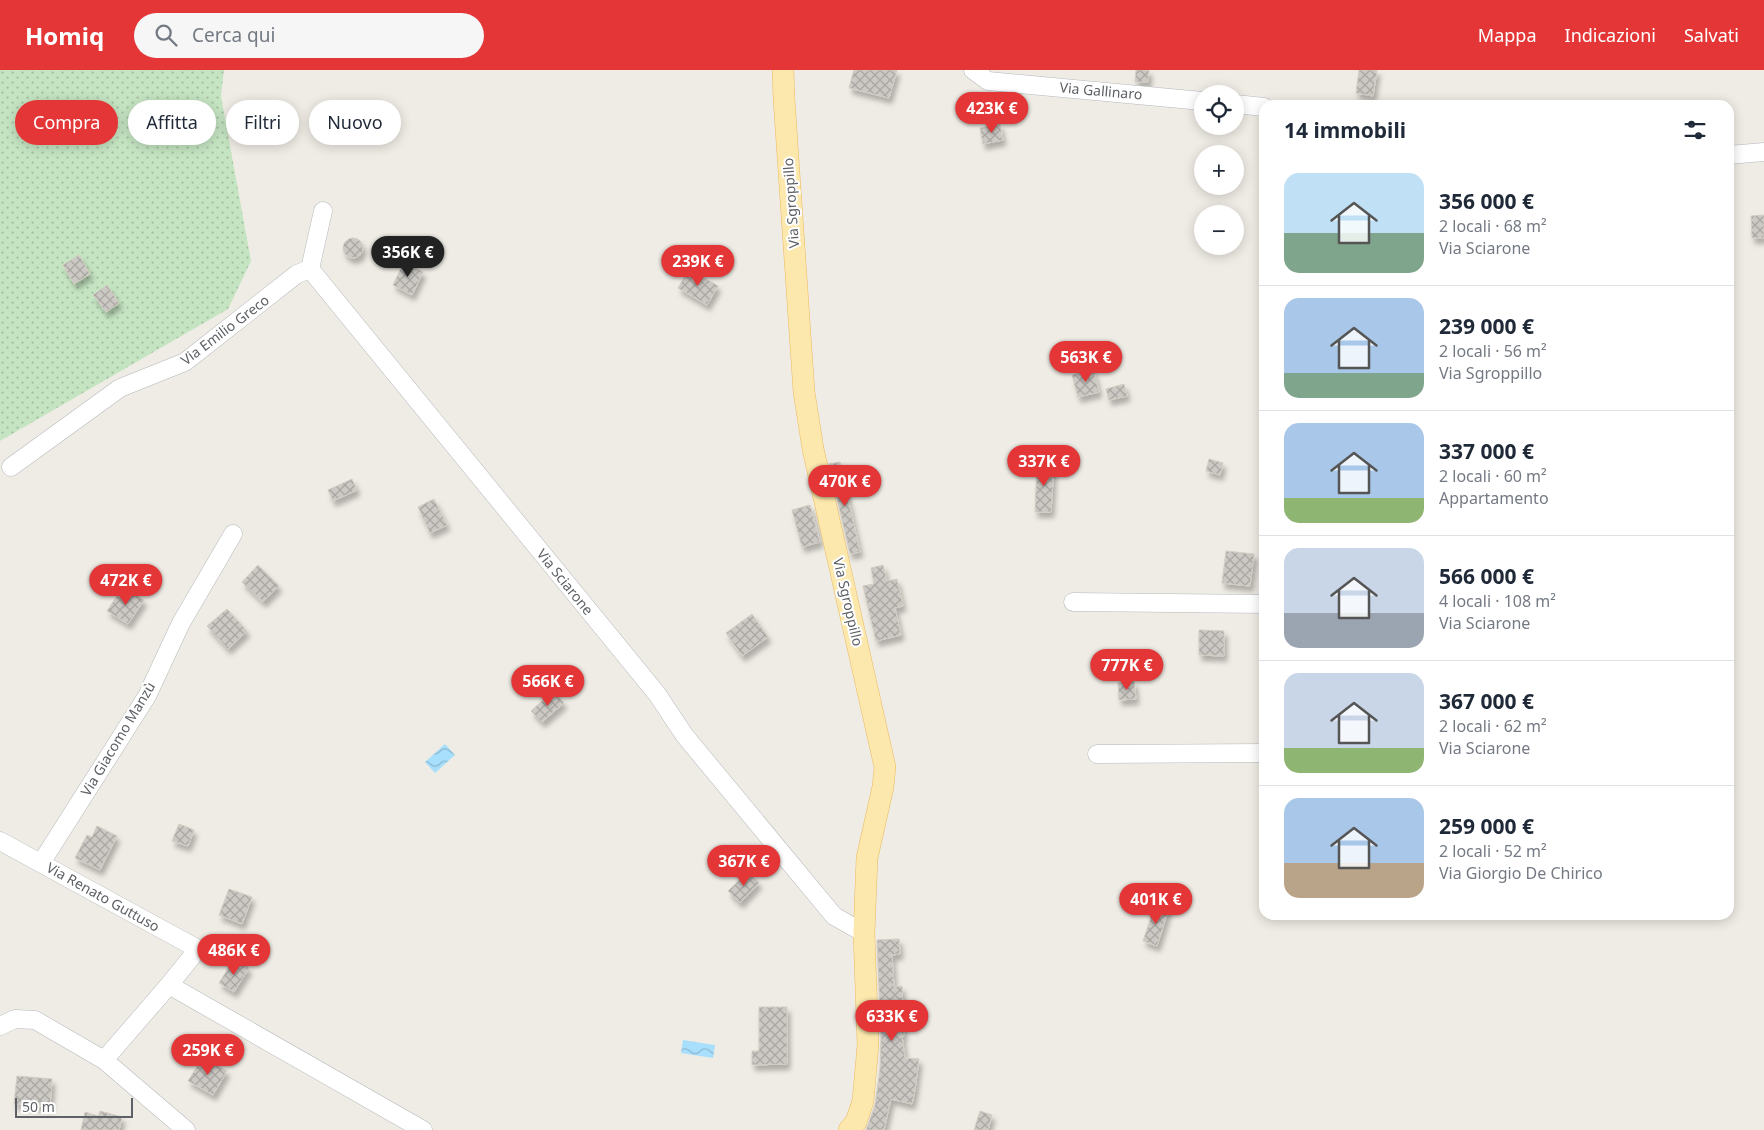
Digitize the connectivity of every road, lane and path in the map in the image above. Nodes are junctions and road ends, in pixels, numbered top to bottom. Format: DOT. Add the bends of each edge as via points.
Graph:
graph roads {
  1 [pos="783,70"];
  2 [pos="973,70"];
  3 [pos="1194,100"];
  4 [pos="1244,105"];
  5 [pos="1259,106"];
  6 [pos="1764,152"];
  7 [pos="1734,155"];
  8 [pos="323,211"];
  9 [pos="310,270"];
  10 [pos="12,467"];
  11 [pos="234,534"];
  12 [pos="1073,602"];
  13 [pos="1259,604"];
  14 [pos="1259,753"];
  15 [pos="1097,754"];
  16 [pos="0,841"];
  17 [pos="41,863"];
  18 [pos="864,933"];
  19 [pos="169,985"];
  20 [pos="0,1026"];
  21 [pos="104,1060"];
  22 [pos="186,1130"];
  23 [pos="423,1130"];
  24 [pos="849,1130"];
  1 -- 18 [label="main road, Via Sgroppillo" via="808,422 886,767 867,858"];
  2 -- 3 [label="street, Via Gallinaro" via="988,81"];
  4 -- 5 [label="street"];
  6 -- 7 [label="street"];
  8 -- 9 [label="street"];
  9 -- 10 [label="street, Via Emilio Greco" via="297,274 185,362 120,388"];
  9 -- 18 [label="street, Via Sciarone" via="657,694 684,736 834,916"];
  11 -- 17 [label="street, Via Giacomo Manzù" via="181,623 147,696"];
  12 -- 13 [label="street"];
  14 -- 15 [label="street"];
  16 -- 17 [label="street, Via Renato Guttuso"];
  17 -- 19 [label="street, Via Renato Guttuso" via="198,949"];
  18 -- 24 [label="main road, Via Sgroppillo" via="868,1045 863,1101 856,1122"];
  19 -- 21 [label="street"];
  19 -- 23 [label="street"];
  20 -- 21 [label="street" via="15,1019 35,1020"];
  21 -- 22 [label="street"];
}
